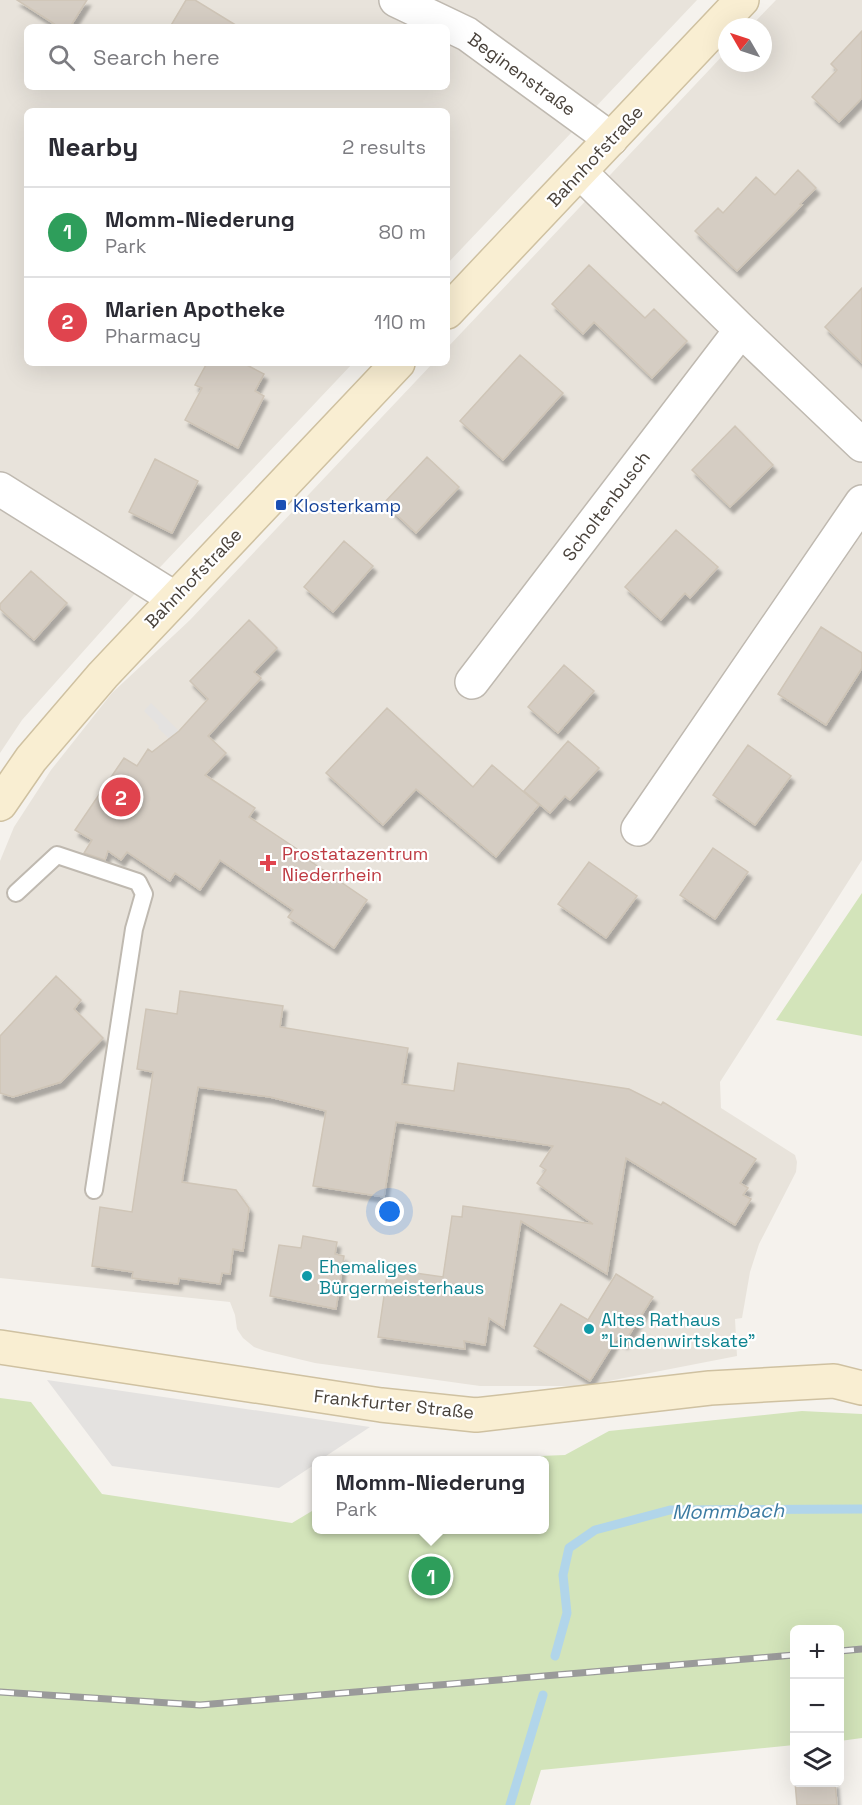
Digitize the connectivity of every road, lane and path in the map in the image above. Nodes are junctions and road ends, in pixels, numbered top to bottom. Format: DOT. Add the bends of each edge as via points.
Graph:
graph roads {
  1 [pos="396,0"];
  2 [pos="742,0"];
  3 [pos="446,24"];
  4 [pos="450,26"];
  5 [pos="611,139"];
  6 [pos="580,172"];
  7 [pos="450,309"];
  8 [pos="741,330"];
  9 [pos="395,366"];
  10 [pos="862,445"];
  11 [pos="0,489"];
  12 [pos="862,502"];
  13 [pos="174,598"];
  14 [pos="472,682"];
  15 [pos="0,804"];
  16 [pos="638,829"];
  17 [pos="16,893"];
  18 [pos="94,1190"];
  19 [pos="0,1347"];
  20 [pos="862,1388"];
  1 -- 3 [label="street, Beginenstraße"];
  2 -- 5 [label="street, Bahnhofstraße"];
  4 -- 5 [label="street, Beginenstraße" via="467,34"];
  5 -- 6 [label="street, Bahnhofstraße"];
  6 -- 7 [label="street, Bahnhofstraße"];
  6 -- 8 [label="street"];
  8 -- 10 [label="street"];
  8 -- 14 [label="street, Scholtenbusch"];
  9 -- 13 [label="street, Bahnhofstraße"];
  11 -- 13 [label="street"];
  12 -- 16 [label="street"];
  13 -- 15 [label="street, Bahnhofstraße" via="45,742"];
  17 -- 18 [label="lane" via="57,855 138,882 144,894 134,929"];
  19 -- 20 [label="street, Frankfurter Straße" via="381,1405 476,1415 710,1388 834,1381"];
}
